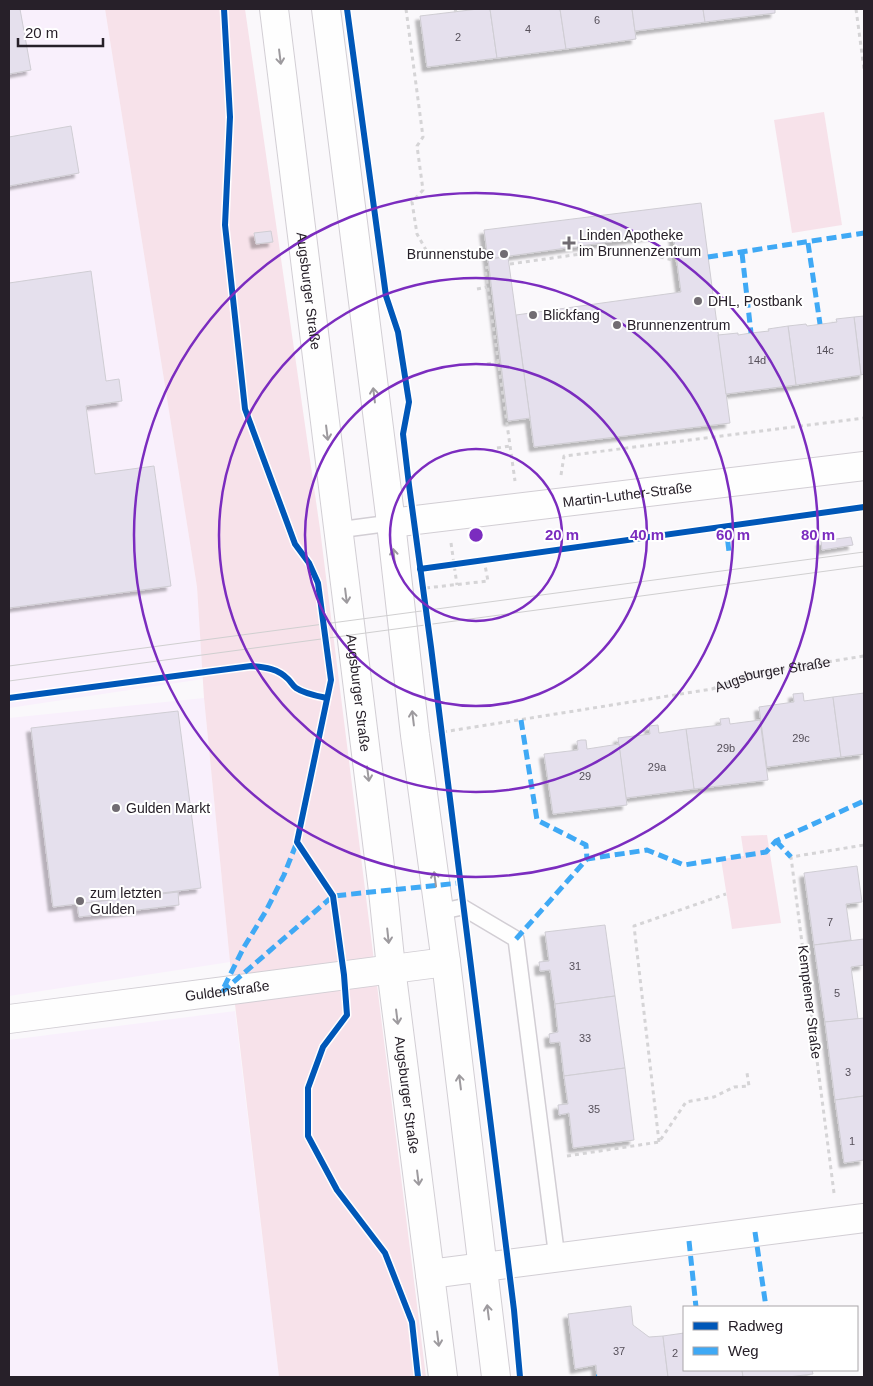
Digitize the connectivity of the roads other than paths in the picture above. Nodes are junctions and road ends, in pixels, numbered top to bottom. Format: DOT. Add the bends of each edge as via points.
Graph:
graph roads {
  1 [pos="274,9"];
  2 [pos="326,9"];
  3 [pos="864,466"];
  4 [pos="391,523"];
  5 [pos="338,530"];
  6 [pos="439,912"];
  7 [pos="446,962"];
  8 [pos="391,968"];
  9 [pos="9,1019"];
  10 [pos="864,1218"];
  11 [pos="557,1258"];
  12 [pos="482,1267"];
  13 [pos="430,1274"];
  14 [pos="443,1377"];
  15 [pos="496,1377"];
  1 -- 5 [label="street, Augsburger Straße, one-way"];
  4 -- 2 [label="street, one-way"];
  3 -- 4 [label="street, Martin-Luther-Straße"];
  4 -- 5 [label="lane"];
  6 -- 4 [label="street, one-way"];
  5 -- 8 [label="street, Augsburger Straße, one-way"];
  6 -- 7 [label="street"];
  6 -- 11 [label="lane" via="462,907 516,939"];
  7 -- 8 [label="street, Guldenstraße"];
  12 -- 7 [label="street, one-way"];
  8 -- 9 [label="street, Guldenstraße"];
  8 -- 13 [label="street, Augsburger Straße, one-way"];
  10 -- 11 [label="street"];
  11 -- 12 [label="street"];
  12 -- 13 [label="street"];
  15 -- 12 [label="street, one-way"];
  13 -- 14 [label="street, Augsburger Straße, one-way"];
}
